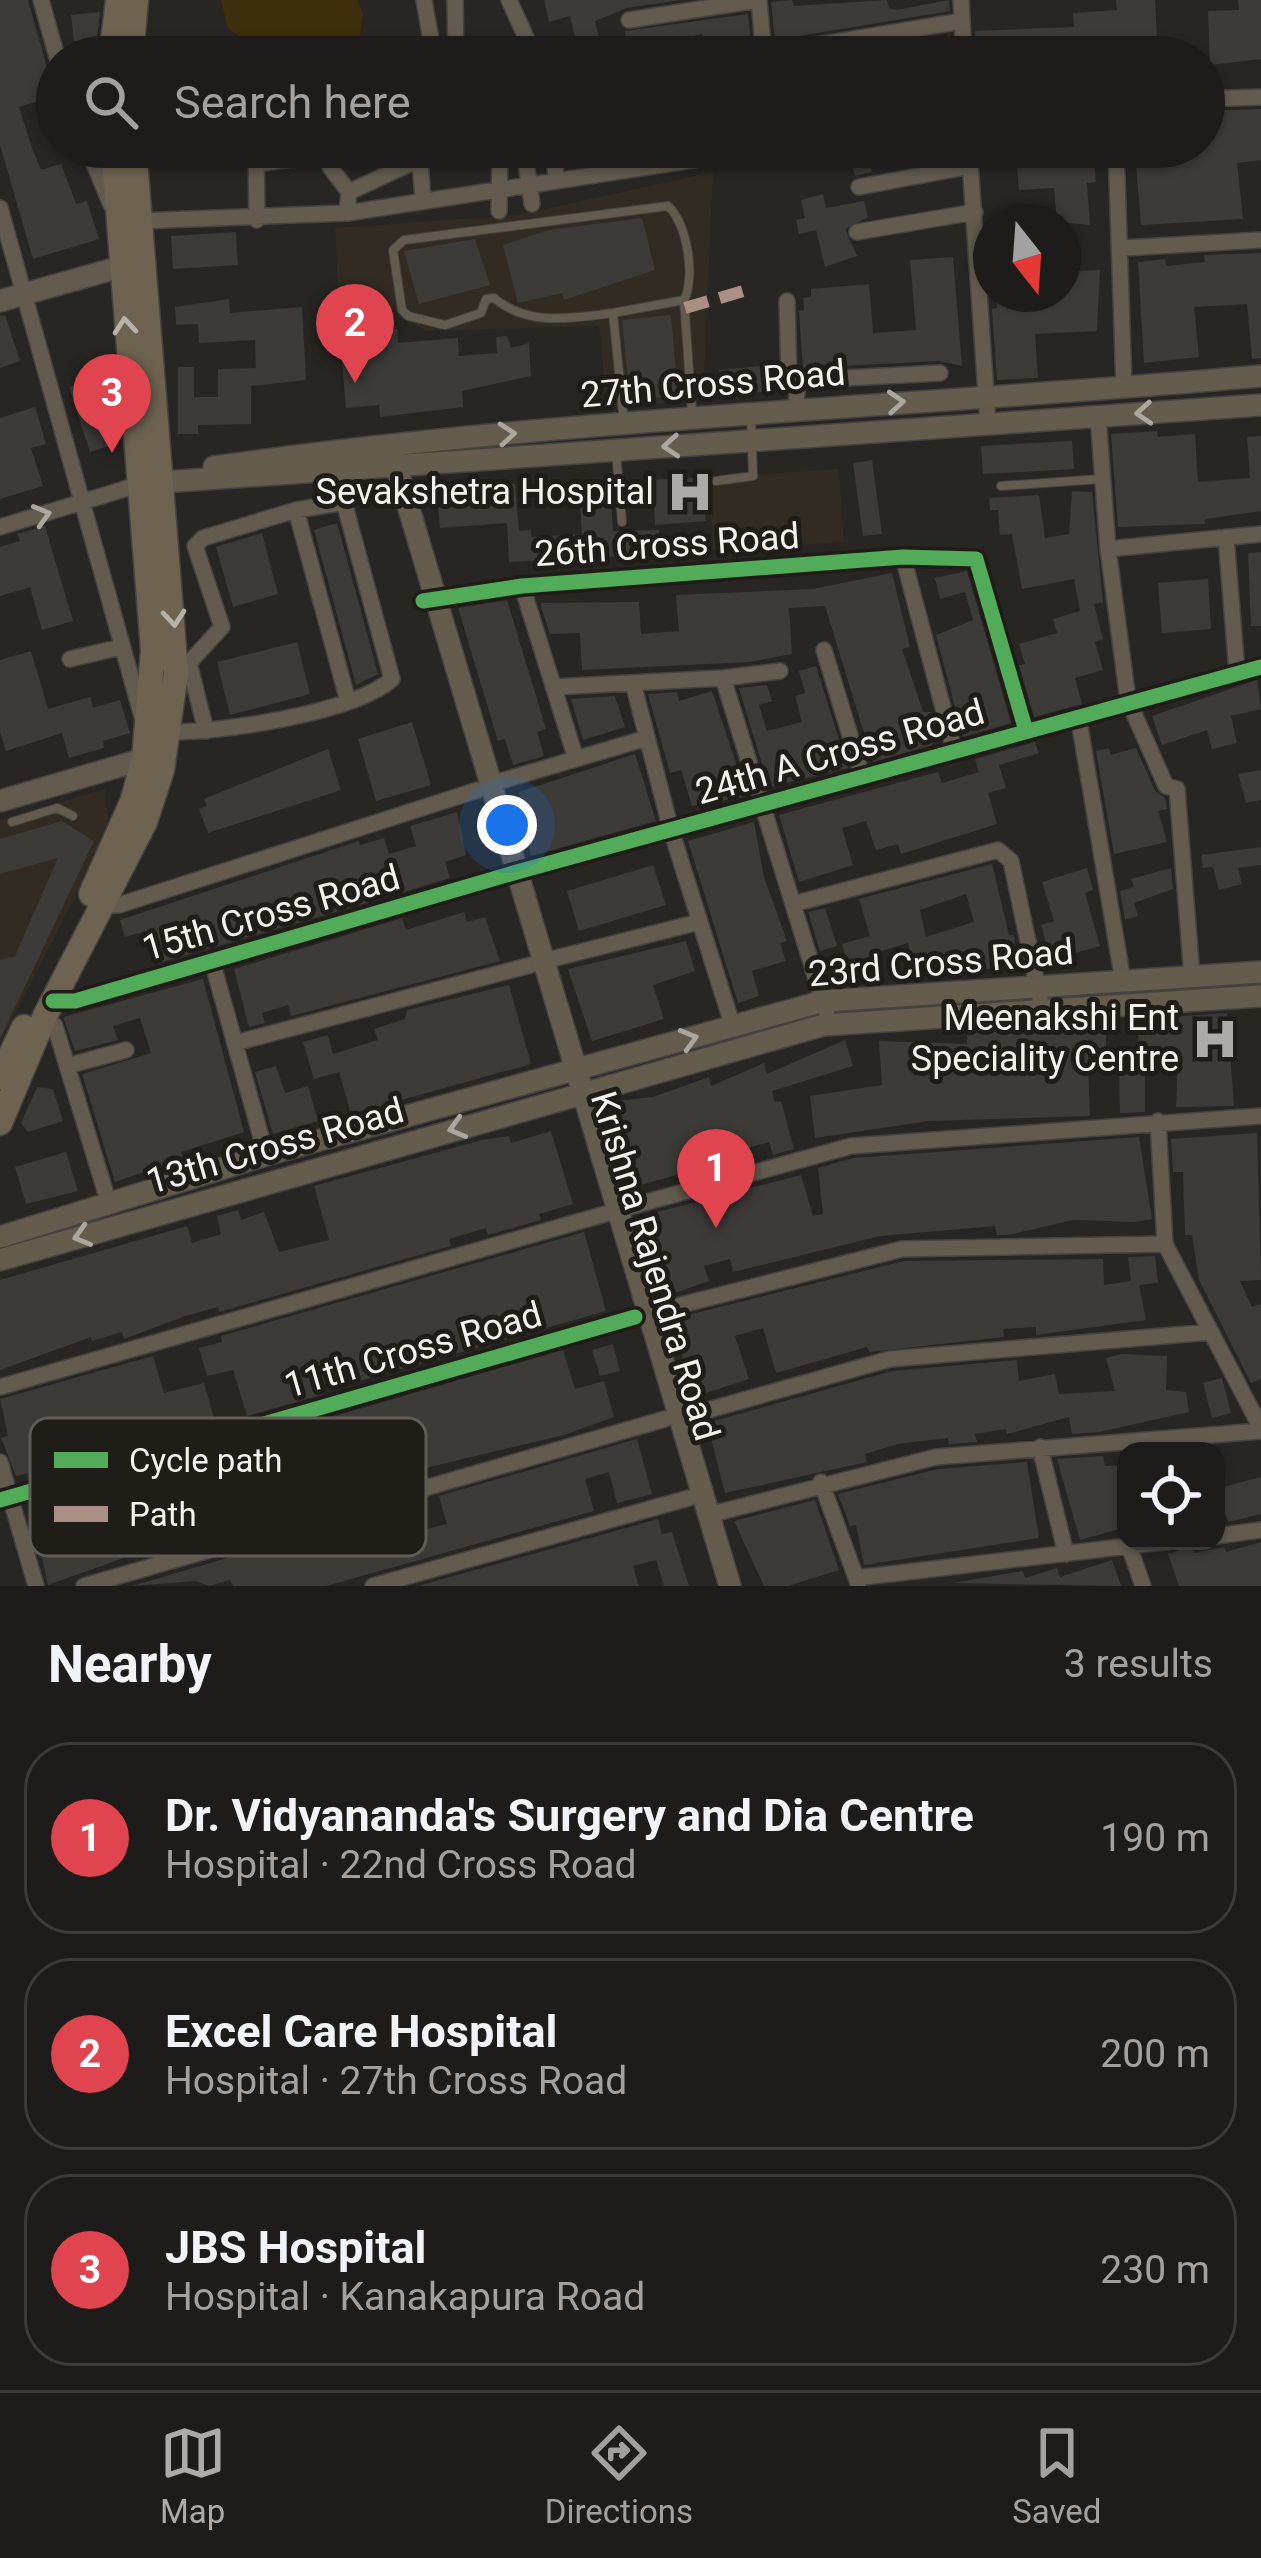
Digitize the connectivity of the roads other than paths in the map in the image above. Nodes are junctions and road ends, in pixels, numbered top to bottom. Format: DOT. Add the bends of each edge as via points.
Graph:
graph roads {
  1 [pos="41,0"];
  2 [pos="118,0"];
  3 [pos="136,0"];
  4 [pos="424,0"];
  5 [pos="455,0"];
  6 [pos="509,0"];
  7 [pos="759,0"];
  8 [pos="962,0"];
  9 [pos="629,20"];
  10 [pos="962,21"];
  11 [pos="51,36"];
  12 [pos="114,36"];
  13 [pos="133,36"];
  14 [pos="430,36"];
  15 [pos="456,36"];
  16 [pos="525,36"];
  17 [pos="762,36"];
  18 [pos="875,36"];
  19 [pos="963,36"];
  20 [pos="1261,97"];
  21 [pos="1225,98"];
  22 [pos="98,168"];
  23 [pos="117,168"];
  24 [pos="132,168"];
  25 [pos="256,168"];
  26 [pos="335,168"];
  27 [pos="395,168"];
  28 [pos="424,168"];
  29 [pos="500,168"];
  30 [pos="527,168"];
  31 [pos="555,168"];
  32 [pos="636,168"];
  33 [pos="960,168"];
  34 [pos="971,168"];
  35 [pos="1117,168"];
  36 [pos="556,180"];
  37 [pos="530,184"];
  38 [pos="859,187"];
  39 [pos="500,189"];
  40 [pos="349,192"];
  41 [pos="423,201"];
  42 [pos="532,204"];
  43 [pos="974,204"];
  44 [pos="0,208"];
  45 [pos="499,211"];
  46 [pos="973,212"];
  47 [pos="347,213"];
  48 [pos="257,220"];
  49 [pos="128,222"];
  50 [pos="857,232"];
  51 [pos="1261,240"];
  52 [pos="1123,248"];
  53 [pos="120,267"];
  54 [pos="27,293"];
  55 [pos="684,300"];
  56 [pos="0,301"];
  57 [pos="787,301"];
  58 [pos="980,312"];
  59 [pos="613,313"];
  60 [pos="940,373"];
  61 [pos="1261,376"];
  62 [pos="789,381"];
  63 [pos="1124,388"];
  64 [pos="985,396"];
  65 [pos="1261,405"];
  66 [pos="789,410"];
  67 [pos="751,413"];
  68 [pos="1098,416"];
  69 [pos="692,417"];
  70 [pos="624,423"];
  71 [pos="988,423"];
  72 [pos="753,440"];
  73 [pos="616,450"];
  74 [pos="387,456"];
  75 [pos="1103,479"];
  76 [pos="716,481"];
  77 [pos="158,482"];
  78 [pos="1001,486"];
  79 [pos="85,503"];
  80 [pos="296,510"];
  81 [pos="622,522"];
  82 [pos="0,527"];
  83 [pos="1261,534"];
  84 [pos="1226,537"];
  85 [pos="1108,550"];
  86 [pos="903,557"];
  87 [pos="522,586"];
  88 [pos="429,600"];
  89 [pos="122,647"];
  90 [pos="824,650"];
  91 [pos="70,659"];
  92 [pos="1261,667"];
  93 [pos="780,671"];
  94 [pos="1237,672"];
  95 [pos="722,678"];
  96 [pos="633,683"];
  97 [pos="554,687"];
  98 [pos="1128,700"];
  99 [pos="348,701"];
  100 [pos="1078,715"];
  101 [pos="1026,730"];
  102 [pos="206,731"];
  103 [pos="647,738"];
  104 [pos="153,744"];
  105 [pos="955,753"];
  106 [pos="576,759"];
  107 [pos="862,778"];
  108 [pos="485,787"];
  109 [pos="25,794"];
  110 [pos="0,801"];
  111 [pos="761,806"];
  112 [pos="31,816"];
  113 [pos="73,816"];
  114 [pos="12,822"];
  115 [pos="671,830"];
  116 [pos="511,874"];
  117 [pos="793,904"];
  118 [pos="100,905"];
  119 [pos="699,922"];
  120 [pos="212,961"];
  121 [pos="537,963"];
  122 [pos="1261,972"];
  123 [pos="1192,976"];
  124 [pos="1123,981"];
  125 [pos="1261,996"];
  126 [pos="1041,997"];
  127 [pos="824,1001"];
  128 [pos="49,1009"];
  129 [pos="830,1024"];
  130 [pos="733,1027"];
  131 [pos="235,1043"];
  132 [pos="126,1050"];
  133 [pos="67,1066"];
  134 [pos="0,1077"];
  135 [pos="573,1083"];
  136 [pos="1261,1116"];
  137 [pos="1158,1121"];
  138 [pos="0,1123"];
  139 [pos="266,1155"];
  140 [pos="109,1204"];
  141 [pos="611,1212"];
  142 [pos="0,1237"];
  143 [pos="1165,1244"];
  144 [pos="0,1260"];
  145 [pos="642,1315"];
  146 [pos="1211,1333"];
  147 [pos="0,1387"];
  148 [pos="283,1418"];
  149 [pos="673,1418"];
  150 [pos="1261,1430"];
  151 [pos="1040,1447"];
  152 [pos="0,1462"];
  153 [pos="821,1482"];
  154 [pos="426,1488"];
  155 [pos="5,1498"];
  156 [pos="689,1498"];
  157 [pos="708,1515"];
  158 [pos="1261,1530"];
  159 [pos="1225,1535"];
  160 [pos="1117,1548"];
  161 [pos="1131,1550"];
  162 [pos="1066,1554"];
  163 [pos="189,1556"];
  164 [pos="857,1582"];
  165 [pos="36,1586"];
  166 [pos="84,1586"];
  167 [pos="373,1586"];
  168 [pos="715,1586"];
  169 [pos="730,1586"];
  170 [pos="1143,1586"];
  1 -- 11 [label="street"];
  2 -- 12 [label="main road"];
  3 -- 13 [label="main road"];
  4 -- 14 [label="street"];
  5 -- 15 [label="street"];
  6 -- 16 [label="street"];
  7 -- 9 [label="street"];
  7 -- 17 [label="street"];
  8 -- 10 [label="street"];
  10 -- 18 [label="street"];
  10 -- 19 [label="street"];
  20 -- 21 [label="street"];
  22 -- 49 [label="street"];
  23 -- 49 [label="main road"];
  24 -- 49 [label="main road"];
  25 -- 48 [label="street"];
  26 -- 40 [label="street"];
  27 -- 40 [label="street"];
  28 -- 41 [label="street"];
  29 -- 39 [label="street"];
  30 -- 37 [label="street"];
  31 -- 36 [label="street"];
  32 -- 36 [label="street"];
  33 -- 38 [label="street"];
  34 -- 43 [label="street"];
  35 -- 52 [label="street"];
  36 -- 37 [label="street"];
  37 -- 39 [label="street"];
  37 -- 42 [label="street"];
  39 -- 41 [label="street"];
  39 -- 45 [label="street"];
  40 -- 47 [label="street"];
  41 -- 47 [label="street"];
  44 -- 54 [label="street"];
  46 -- 50 [label="street"];
  47 -- 48 [label="street"];
  48 -- 49 [label="street"];
  49 -- 53 [label="main road"];
  49 -- 77 [label="main road"];
  51 -- 52 [label="street"];
  52 -- 63 [label="street"];
  53 -- 54 [label="street"];
  77 -- 53 [label="main road, one-way"];
  54 -- 56 [label="street"];
  54 -- 79 [label="street"];
  55 -- 59 [label="lane"];
  55 -- 59 [label="lane" via="689,277 680,221 668,206 404,240 393,250 408,316 459,323 494,298 514,312 560,320"];
  55 -- 69 [label="lane"];
  57 -- 62 [label="street"];
  58 -- 64 [label="street"];
  59 -- 70 [label="lane"];
  60 -- 62 [label="street"];
  61 -- 63 [label="main road, 27th Cross Road"];
  62 -- 66 [label="street" via="781,392"];
  63 -- 64 [label="main road, 27th Cross Road"];
  66 -- 64 [label="main road, 27th Cross Road, one-way"];
  64 -- 71 [label="street"];
  65 -- 68 [label="main road, 27th Cross Road, one-way"];
  66 -- 67 [label="main road, 27th Cross Road"];
  67 -- 69 [label="main road, 27th Cross Road"];
  67 -- 72 [label="lane"];
  68 -- 71 [label="main road, 27th Cross Road"];
  68 -- 75 [label="street"];
  69 -- 70 [label="main road, 27th Cross Road"];
  74 -- 70 [label="main road, 27th Cross Road, one-way"];
  71 -- 72 [label="main road, 27th Cross Road"];
  72 -- 73 [label="main road, 27th Cross Road, one-way"];
  72 -- 76 [label="lane" via="753,476"];
  73 -- 74 [label="main road, 27th Cross Road"];
  73 -- 81 [label="lane"];
  74 -- 77 [label="main road, 27th Cross Road"];
  74 -- 88 [label="main road, Krishna Rajendra Road"];
  75 -- 78 [label="lane"];
  75 -- 85 [label="street"];
  77 -- 79 [label="street"];
  77 -- 104 [label="main road"];
  82 -- 79 [label="street, one-way"];
  79 -- 89 [label="street"];
  80 -- 99 [label="street"];
  80 -- 99 [label="street" via="345,506 393,674 388,685"];
  80 -- 102 [label="street" via="195,546 222,627 189,664"];
  83 -- 84 [label="street"];
  84 -- 85 [label="street"];
  84 -- 94 [label="street"];
  85 -- 98 [label="street"];
  86 -- 87 [label="street, 26th Cross Road"];
  86 -- 101 [label="street, 26th Cross Road" via="976,559"];
  86 -- 105 [label="street"];
  87 -- 88 [label="street, 26th Cross Road"];
  87 -- 97 [label="street"];
  88 -- 108 [label="main road, Krishna Rajendra Road"];
  89 -- 91 [label="street"];
  89 -- 104 [label="street"];
  90 -- 107 [label="street"];
  92 -- 94 [label="street, 24th A Cross Road"];
  93 -- 95 [label="street"];
  94 -- 98 [label="street, 24th A Cross Road"];
  95 -- 96 [label="street"];
  95 -- 111 [label="street"];
  96 -- 97 [label="street"];
  96 -- 103 [label="street"];
  97 -- 106 [label="street"];
  98 -- 100 [label="street, 24th A Cross Road"];
  98 -- 123 [label="street" via="1166,786 1177,790"];
  99 -- 102 [label="street"];
  100 -- 101 [label="street, 24th A Cross Road"];
  100 -- 124 [label="street"];
  101 -- 105 [label="street, 24th A Cross Road"];
  102 -- 104 [label="street"];
  103 -- 106 [label="street"];
  103 -- 115 [label="street"];
  104 -- 109 [label="street"];
  104 -- 118 [label="main road" via="162,770 145,822"];
  104 -- 134 [label="main road" via="114,844"];
  105 -- 107 [label="street, 24th A Cross Road"];
  106 -- 108 [label="street"];
  107 -- 111 [label="street, 24th A Cross Road"];
  108 -- 116 [label="main road, Krishna Rajendra Road"];
  108 -- 118 [label="street"];
  109 -- 110 [label="street"];
  109 -- 112 [label="lane"];
  111 -- 115 [label="street, 24th A Cross Road"];
  111 -- 117 [label="street"];
  112 -- 113 [label="lane" via="58,808"];
  112 -- 114 [label="lane"];
  115 -- 116 [label="street, 24th A Cross Road"];
  115 -- 119 [label="street"];
  116 -- 120 [label="street, 15th Cross Road"];
  116 -- 121 [label="main road, Krishna Rajendra Road"];
  117 -- 126 [label="street" via="998,850 1011,861"];
  117 -- 127 [label="street"];
  118 -- 128 [label="main road"];
  119 -- 121 [label="street"];
  119 -- 130 [label="street"];
  120 -- 128 [label="street, 15th Cross Road"];
  120 -- 131 [label="street"];
  121 -- 131 [label="street"];
  121 -- 135 [label="main road, Krishna Rajendra Road"];
  122 -- 123 [label="main road, 23rd Cross Road"];
  123 -- 124 [label="main road, 23rd Cross Road"];
  124 -- 126 [label="main road, 23rd Cross Road"];
  125 -- 126 [label="main road, 23rd Cross Road"];
  126 -- 127 [label="main road, 23rd Cross Road"];
  126 -- 129 [label="main road, 23rd Cross Road"];
  127 -- 129 [label="street"];
  127 -- 130 [label="main road, 23rd Cross Road"];
  128 -- 133 [label="street"];
  128 -- 138 [label="main road"];
  129 -- 135 [label="main road, 23rd Cross Road"];
  135 -- 130 [label="main road, 23rd Cross Road, one-way"];
  131 -- 139 [label="street"];
  132 -- 133 [label="street"];
  133 -- 140 [label="street"];
  135 -- 139 [label="main road, 13th Cross Road"];
  135 -- 141 [label="main road, Krishna Rajendra Road"];
  135 -- 144 [label="main road, 13th Cross Road, one-way"];
  136 -- 137 [label="street"];
  137 -- 141 [label="street" via="851,1146"];
  137 -- 143 [label="street"];
  139 -- 140 [label="main road, 13th Cross Road"];
  140 -- 142 [label="main road, 13th Cross Road"];
  141 -- 145 [label="main road, Krishna Rajendra Road"];
  141 -- 147 [label="street"];
  143 -- 145 [label="street, 11th Cross Road" via="902,1250"];
  143 -- 146 [label="street"];
  145 -- 148 [label="street, 11th Cross Road"];
  145 -- 149 [label="main road, Krishna Rajendra Road"];
  146 -- 149 [label="street" via="890,1359"];
  146 -- 150 [label="street"];
  149 -- 154 [label="street"];
  149 -- 156 [label="main road, Krishna Rajendra Road"];
  149 -- 157 [label="main road"];
  150 -- 151 [label="street"];
  151 -- 153 [label="street" via="936,1456"];
  151 -- 162 [label="street"];
  152 -- 155 [label="street"];
  153 -- 157 [label="street"];
  153 -- 164 [label="street"];
  155 -- 165 [label="street"];
  156 -- 167 [label="street"];
  156 -- 168 [label="main road, Krishna Rajendra Road"];
  157 -- 169 [label="main road"];
  158 -- 159 [label="street"];
  160 -- 162 [label="street"];
  161 -- 170 [label="street"];
  162 -- 164 [label="street"];
  163 -- 166 [label="street"];
}
